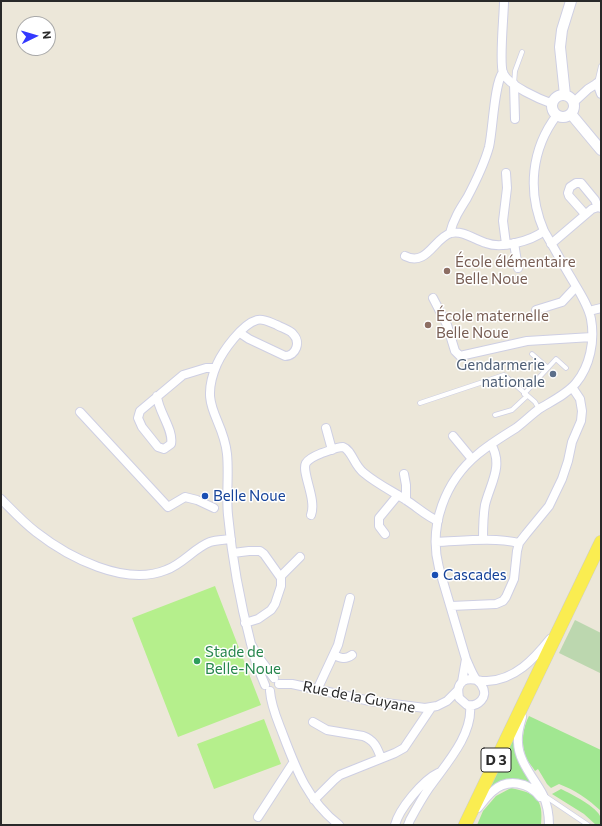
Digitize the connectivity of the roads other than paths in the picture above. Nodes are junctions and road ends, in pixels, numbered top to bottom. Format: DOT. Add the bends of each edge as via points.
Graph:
graph roads {
  1 [pos="504,1"];
  2 [pos="571,1"];
  3 [pos="522,52"];
  4 [pos="601,66"];
  5 [pos="503,72"];
  6 [pos="599,82"];
  7 [pos="514,84"];
  8 [pos="601,94"];
  9 [pos="565,95"];
  10 [pos="574,102"];
  11 [pos="553,104"];
  12 [pos="571,114"];
  13 [pos="557,115"];
  14 [pos="515,119"];
  15 [pos="601,150"];
  16 [pos="506,173"];
  17 [pos="599,207"];
  18 [pos="585,214"];
  19 [pos="544,231"];
  20 [pos="450,233"];
  21 [pos="514,243"];
  22 [pos="506,244"];
  23 [pos="551,244"];
  24 [pos="405,256"];
  25 [pos="518,268"];
  26 [pos="576,287"];
  27 [pos="433,298"];
  28 [pos="601,308"];
  29 [pos="536,310"];
  30 [pos="589,311"];
  31 [pos="240,332"];
  32 [pos="592,337"];
  33 [pos="532,354"];
  34 [pos="215,368"];
  35 [pos="548,368"];
  36 [pos="566,368"];
  37 [pos="572,387"];
  38 [pos="525,395"];
  39 [pos="157,396"];
  40 [pos="420,403"];
  41 [pos="539,409"];
  42 [pos="80,412"];
  43 [pos="496,415"];
  44 [pos="326,428"];
  45 [pos="453,436"];
  46 [pos="491,444"];
  47 [pos="332,450"];
  48 [pos="472,459"];
  49 [pos="404,474"];
  50 [pos="398,495"];
  51 [pos="1,499"];
  52 [pos="406,500"];
  53 [pos="214,508"];
  54 [pos="312,515"];
  55 [pos="438,521"];
  56 [pos="385,534"];
  57 [pos="601,537"];
  58 [pos="230,539"];
  59 [pos="483,540"];
  60 [pos="436,542"];
  61 [pos="601,542"];
  62 [pos="519,543"];
  63 [pos="233,553"];
  64 [pos="300,557"];
  65 [pos="589,566"];
  66 [pos="281,576"];
  67 [pos="350,598"];
  68 [pos="451,606"];
  69 [pos="245,623"];
  70 [pos="559,628"];
  71 [pos="251,644"];
  72 [pos="334,655"];
  73 [pos="352,655"];
  74 [pos="466,659"];
  75 [pos="476,680"];
  76 [pos="277,681"];
  77 [pos="462,682"];
  78 [pos="267,688"];
  79 [pos="317,690"];
  80 [pos="458,690"];
  81 [pos="527,696"];
  82 [pos="470,706"];
  83 [pos="431,708"];
  84 [pos="313,722"];
  85 [pos="382,758"];
  86 [pos="294,763"];
  87 [pos="442,771"];
  88 [pos="543,795"];
  89 [pos="314,800"];
  90 [pos="548,810"];
  91 [pos="258,817"];
  92 [pos="339,825"];
  93 [pos="395,825"];
  94 [pos="408,825"];
  95 [pos="466,825"];
  96 [pos="549,825"];
  97 [pos="588,825"];
  1 -- 5 [label="street" via="501,61"];
  2 -- 9 [label="street" via="562,30 560,47"];
  3 -- 7 [label="lane" via="515,71"];
  4 -- 6 [label="lane"];
  5 -- 7 [label="street"];
  5 -- 20 [label="street" via="497,85 491,134 484,161"];
  6 -- 8 [label="street"];
  6 -- 10 [label="street"];
  7 -- 11 [label="street"];
  7 -- 14 [label="street"];
  9 -- 10 [label="street"];
  9 -- 11 [label="street" via="557,97"];
  10 -- 12 [label="street"];
  11 -- 13 [label="street"];
  12 -- 13 [label="street" via="564,117"];
  12 -- 15 [label="street"];
  13 -- 19 [label="street" via="543,139 534,168 535,204"];
  16 -- 22 [label="street" via="503,221"];
  17 -- 18 [label="street" via="592,208"];
  17 -- 18 [label="street" via="582,184 576,183 570,187 568,193"];
  18 -- 23 [label="street"];
  19 -- 21 [label="street" via="532,239"];
  19 -- 23 [label="street"];
  20 -- 22 [label="street" via="463,233 491,245"];
  20 -- 24 [label="street" via="422,257 414,259"];
  21 -- 22 [label="street"];
  21 -- 25 [label="street"];
  23 -- 26 [label="street"];
  26 -- 29 [label="street" via="562,302"];
  26 -- 30 [label="street"];
  27 -- 32 [label="street" via="447,325 455,351 460,356 528,342"];
  28 -- 30 [label="street"];
  30 -- 32 [label="street"];
  31 -- 31 [label="street" via="256,320 267,321 294,334 297,341 295,352 285,356"];
  31 -- 34 [label="street"];
  32 -- 37 [label="street" via="588,361"];
  33 -- 35 [label="lane"];
  34 -- 39 [label="street" via="183,375"];
  34 -- 58 [label="street" via="209,396 227,449"];
  35 -- 36 [label="lane" via="556,358"];
  35 -- 38 [label="lane"];
  37 -- 41 [label="street"];
  37 -- 62 [label="street" via="580,399 582,410 566,469 549,506"];
  38 -- 40 [label="lane" via="504,375"];
  38 -- 41 [label="lane" via="535,402"];
  38 -- 43 [label="lane" via="512,410"];
  39 -- 39 [label="street" via="140,411 138,418 158,447 164,449 171,444 171,437"];
  41 -- 46 [label="street"];
  42 -- 53 [label="street" via="168,507 185,497"];
  44 -- 47 [label="street"];
  45 -- 48 [label="street"];
  46 -- 48 [label="street"];
  46 -- 59 [label="street" via="496,458 496,470 486,504"];
  47 -- 50 [label="street" via="340,447 349,450 364,474"];
  47 -- 54 [label="street" via="306,463 305,470 314,506"];
  48 -- 55 [label="street" via="449,489 440,509"];
  49 -- 52 [label="street"];
  50 -- 52 [label="street"];
  50 -- 56 [label="street" via="379,518 379,526"];
  51 -- 58 [label="street" via="36,532 62,549 98,566 126,574 147,575 161,572 180,563 209,542"];
  52 -- 55 [label="street"];
  55 -- 60 [label="street"];
  57 -- 65 [label="main road, D 3"];
  58 -- 63 [label="street"];
  59 -- 60 [label="street"];
  59 -- 62 [label="street"];
  60 -- 68 [label="street" via="438,563"];
  61 -- 65 [label="main road, D 3"];
  62 -- 68 [label="street" via="514,579 503,601 496,604"];
  63 -- 66 [label="street" via="260,551"];
  63 -- 69 [label="street"];
  64 -- 66 [label="street"];
  65 -- 70 [label="main road, D 3"];
  66 -- 69 [label="street" via="281,586 271,610 258,619"];
  67 -- 72 [label="street"];
  68 -- 74 [label="street"];
  69 -- 71 [label="street"];
  70 -- 75 [label="street" via="537,654 517,672 495,680"];
  70 -- 81 [label="main road, D 3"];
  71 -- 76 [label="street"];
  71 -- 78 [label="street"];
  72 -- 73 [label="street" via="343,659"];
  72 -- 79 [label="street"];
  74 -- 75 [label="street"];
  74 -- 77 [label="street"];
  75 -- 77 [label="street"];
  75 -- 82 [label="street" via="483,686 484,695 479,703"];
  76 -- 78 [label="street" via="278,687 275,691"];
  76 -- 79 [label="street, Rue de la Guyane"];
  77 -- 80 [label="street"];
  78 -- 86 [label="street"];
  79 -- 83 [label="street, Rue de la Guyane" via="370,701"];
  80 -- 82 [label="street" via="461,701"];
  80 -- 83 [label="street, Rue de la Guyane" via="447,701"];
  81 -- 88 [label="street" via="518,743 525,764"];
  81 -- 95 [label="main road, D 3"];
  82 -- 87 [label="street" via="471,714 461,742"];
  83 -- 85 [label="street" via="404,748"];
  84 -- 85 [label="street" via="327,730 368,738"];
  85 -- 89 [label="street" via="340,775"];
  86 -- 89 [label="street"];
  86 -- 91 [label="street"];
  87 -- 93 [label="street" via="427,780 401,810"];
  87 -- 94 [label="street" via="425,794"];
  88 -- 90 [label="street"];
  88 -- 97 [label="lane"];
  89 -- 92 [label="street"];
  90 -- 95 [label="street" via="533,790 518,783 506,784 489,794"];
  90 -- 96 [label="street"];
}
